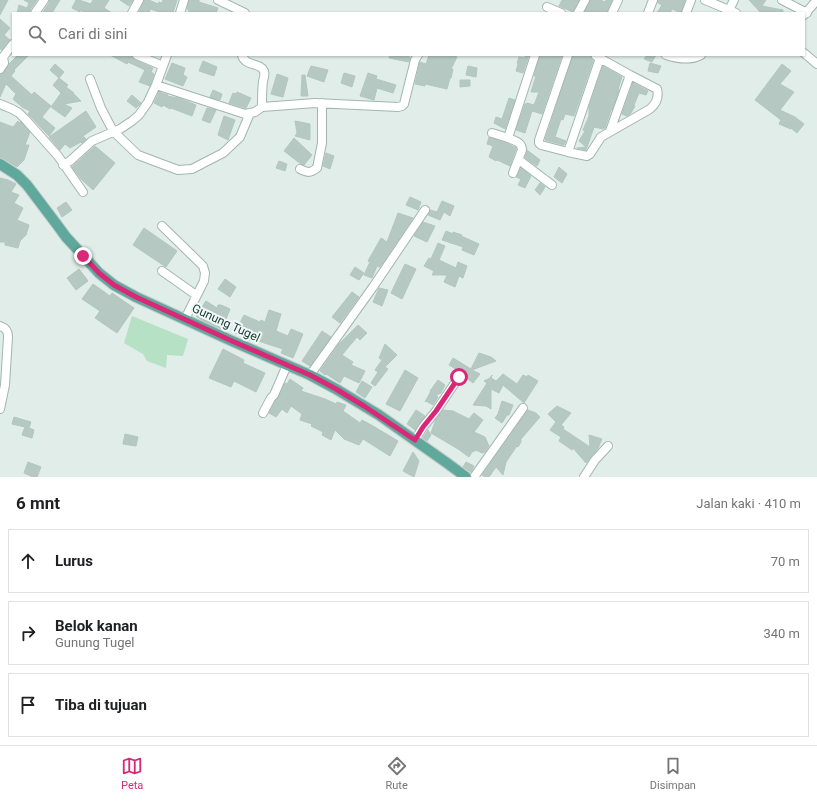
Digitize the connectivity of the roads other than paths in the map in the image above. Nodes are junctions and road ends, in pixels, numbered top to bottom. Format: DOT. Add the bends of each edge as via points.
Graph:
graph roads {
  1 [pos="44,0"];
  2 [pos="139,0"];
  3 [pos="184,0"];
  4 [pos="218,0"];
  5 [pos="585,0"];
  6 [pos="618,0"];
  7 [pos="653,0"];
  8 [pos="691,0"];
  9 [pos="705,0"];
  10 [pos="734,0"];
  11 [pos="782,0"];
  12 [pos="817,0"];
  13 [pos="548,7"];
  14 [pos="36,12"];
  15 [pos="133,12"];
  16 [pos="180,12"];
  17 [pos="243,12"];
  18 [pos="559,12"];
  19 [pos="579,12"];
  20 [pos="612,12"];
  21 [pos="648,12"];
  22 [pos="686,12"];
  23 [pos="732,12"];
  24 [pos="803,12"];
  25 [pos="806,14"];
  26 [pos="12,45"];
  27 [pos="805,54"];
  28 [pos="139,56"];
  29 [pos="166,56"];
  30 [pos="242,56"];
  31 [pos="417,56"];
  32 [pos="535,56"];
  33 [pos="568,56"];
  34 [pos="670,56"];
  35 [pos="699,56"];
  36 [pos="597,57"];
  37 [pos="817,64"];
  38 [pos="163,66"];
  39 [pos="0,69"];
  40 [pos="630,75"];
  41 [pos="90,79"];
  42 [pos="156,84"];
  43 [pos="322,103"];
  44 [pos="0,104"];
  45 [pos="262,107"];
  46 [pos="250,113"];
  47 [pos="113,131"];
  48 [pos="610,131"];
  49 [pos="492,133"];
  50 [pos="508,138"];
  51 [pos="568,152"];
  52 [pos="519,160"];
  53 [pos="0,164"];
  54 [pos="63,165"];
  55 [pos="300,169"];
  56 [pos="513,173"];
  57 [pos="552,186"];
  58 [pos="83,192"];
  59 [pos="425,210"];
  60 [pos="162,226"];
  61 [pos="162,271"];
  62 [pos="196,295"];
  63 [pos="185,319"];
  64 [pos="0,326"];
  65 [pos="287,365"];
  66 [pos="310,375"];
  67 [pos="459,377"];
  68 [pos="523,408"];
  69 [pos="0,409"];
  70 [pos="263,413"];
  71 [pos="415,440"];
  72 [pos="608,446"];
  73 [pos="466,477"];
  74 [pos="474,477"];
  75 [pos="584,477"];
  1 -- 14 [label="street"];
  2 -- 15 [label="street"];
  3 -- 16 [label="street"];
  4 -- 17 [label="street"];
  5 -- 19 [label="street"];
  6 -- 20 [label="street"];
  7 -- 21 [label="street"];
  8 -- 22 [label="street"];
  9 -- 23 [label="street"];
  10 -- 23 [label="street"];
  11 -- 24 [label="street"];
  12 -- 25 [label="street"];
  13 -- 18 [label="street"];
  26 -- 39 [label="street" via="3,56 4,63"];
  27 -- 37 [label="street"];
  28 -- 38 [label="street"];
  29 -- 38 [label="street"];
  30 -- 45 [label="street" via="243,60 261,67 264,71"];
  31 -- 43 [label="street" via="401,107"];
  32 -- 50 [label="street"];
  33 -- 51 [label="street" via="539,143"];
  34 -- 35 [label="street" via="687,60"];
  36 -- 40 [label="street"];
  36 -- 51 [label="street"];
  38 -- 42 [label="street"];
  40 -- 48 [label="street"];
  40 -- 48 [label="street" via="657,89 657,100 650,109"];
  41 -- 47 [label="street"];
  42 -- 46 [label="street" via="234,111"];
  42 -- 47 [label="street" via="139,115"];
  43 -- 45 [label="street"];
  43 -- 55 [label="street" via="322,143 317,168 312,172"];
  44 -- 54 [label="street" via="19,113"];
  45 -- 46 [label="street"];
  46 -- 47 [label="street" via="240,137 223,153 192,169 178,170 138,155"];
  47 -- 54 [label="street" via="92,141"];
  48 -- 51 [label="street" via="601,137 587,156"];
  49 -- 50 [label="street"];
  50 -- 52 [label="street" via="522,146"];
  52 -- 56 [label="street"];
  52 -- 57 [label="street"];
  53 -- 63 [label="main road, Gunung Tugel" via="17,175 31,189 66,237 107,280 136,297"];
  54 -- 58 [label="street"];
  59 -- 66 [label="street"];
  60 -- 62 [label="street" via="203,266 204,281"];
  61 -- 62 [label="street"];
  62 -- 63 [label="street"];
  63 -- 65 [label="main road, Gunung Tugel"];
  64 -- 69 [label="street" via="6,329 8,337 5,385"];
  65 -- 66 [label="main road, Gunung Tugel"];
  65 -- 70 [label="street"];
  66 -- 71 [label="main road, Gunung Tugel" via="364,406"];
  67 -- 71 [label="street"];
  68 -- 74 [label="street"];
  71 -- 73 [label="main road, Gunung Tugel"];
  72 -- 75 [label="street"];
}
